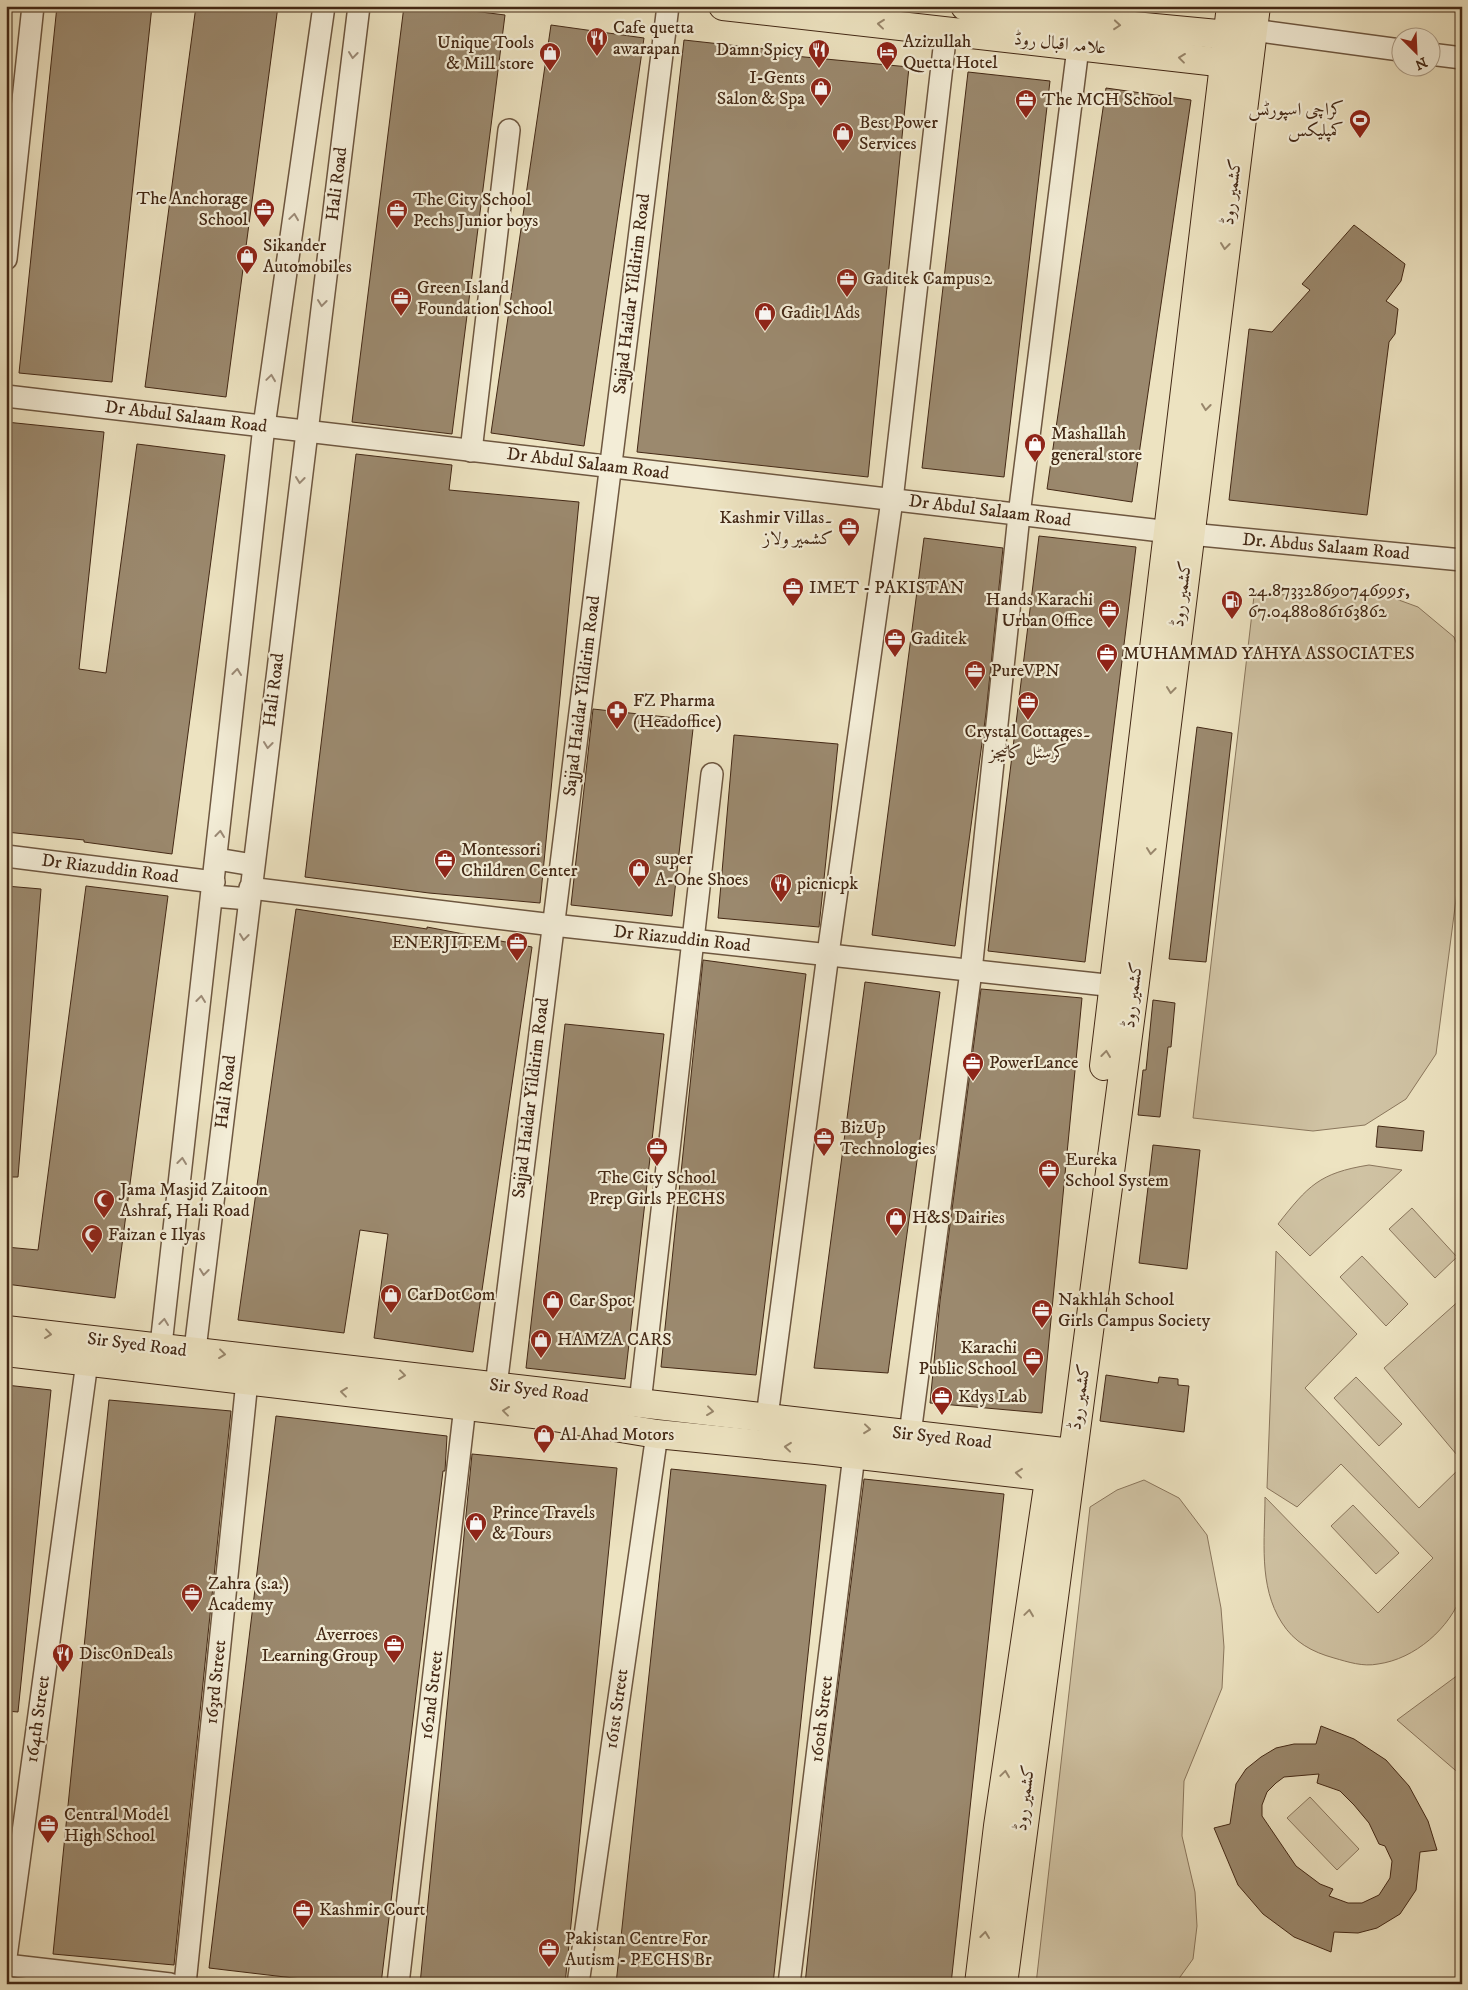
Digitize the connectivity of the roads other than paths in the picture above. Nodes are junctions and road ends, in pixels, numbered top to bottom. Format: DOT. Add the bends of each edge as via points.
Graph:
graph roads {
  1 [pos="33,6"];
  2 [pos="324,6"];
  3 [pos="359,6"];
  4 [pos="668,6"];
  5 [pos="723,6"];
  6 [pos="965,6"];
  7 [pos="1231,6"];
  8 [pos="1031,10"];
  9 [pos="1247,27"];
  10 [pos="946,31"];
  11 [pos="1080,34"];
  12 [pos="1390,48"];
  13 [pos="1440,55"];
  14 [pos="1462,58"];
  15 [pos="1236,65"];
  16 [pos="509,130"];
  17 [pos="6,259"];
  18 [pos="6,396"];
  19 [pos="264,426"];
  20 [pos="306,432"];
  21 [pos="471,451"];
  22 [pos="612,467"];
  23 [pos="892,500"];
  24 [pos="1020,515"];
  25 [pos="1180,533"];
  26 [pos="1462,560"];
  27 [pos="712,774"];
  28 [pos="6,856"];
  29 [pos="217,859"];
  30 [pos="253,865"];
  31 [pos="214,889"];
  32 [pos="249,894"];
  33 [pos="553,925"];
  34 [pos="693,939"];
  35 [pos="828,954"];
  36 [pos="972,971"];
  37 [pos="1115,986"];
  38 [pos="6,1330"];
  39 [pos="6,1352"];
  40 [pos="160,1359"];
  41 [pos="86,1362"];
  42 [pos="193,1363"];
  43 [pos="247,1381"];
  44 [pos="496,1386"];
  45 [pos="543,1403"];
  46 [pos="640,1403"];
  47 [pos="465,1406"];
  48 [pos="767,1417"];
  49 [pos="656,1434"];
  50 [pos="910,1434"];
  51 [pos="817,1437"];
  52 [pos="1063,1451"];
  53 [pos="854,1455"];
  54 [pos="1059,1478"];
  55 [pos="6,1957"];
  56 [pos="6,1965"];
  57 [pos="170,1984"];
  58 [pos="185,1984"];
  59 [pos="398,1984"];
  60 [pos="578,1984"];
  61 [pos="790,1984"];
  62 [pos="980,1984"];
  63 [pos="1003,1984"];
  1 -- 17 [label="street"];
  19 -- 2 [label="street, Hali Road, one-way"];
  3 -- 20 [label="street, Hali Road, one-way"];
  4 -- 22 [label="street, Sajjad Haidar Yildirim Road"];
  10 -- 5 [label="main road, علامہ اقبال روڈ, one-way"];
  6 -- 8 [label="main road, علامہ اقبال روڈ"];
  7 -- 9 [label="main road, کشمیر روڈ"];
  8 -- 11 [label="main road, علامہ اقبال روڈ"];
  11 -- 9 [label="main road, علامہ اقبال روڈ, one-way"];
  9 -- 12 [label="street"];
  9 -- 15 [label="main road, کشمیر روڈ"];
  10 -- 11 [label="main road, علامہ اقبال روڈ"];
  10 -- 23 [label="street"];
  15 -- 11 [label="main road, علامہ اقبال روڈ, one-way"];
  11 -- 24 [label="street"];
  13 -- 14 [label="street"];
  15 -- 25 [label="main road, کشمیر روڈ"];
  16 -- 21 [label="street"];
  18 -- 19 [label="street, Dr Abdul Salaam Road"];
  19 -- 20 [label="street, Dr Abdul Salaam Road"];
  29 -- 19 [label="street, Hali Road, one-way"];
  20 -- 21 [label="street, Dr Abdul Salaam Road"];
  20 -- 30 [label="street, Hali Road, one-way"];
  21 -- 22 [label="street, Dr Abdul Salaam Road"];
  22 -- 23 [label="street, Dr Abdul Salaam Road"];
  22 -- 33 [label="street, Sajjad Haidar Yildirim Road"];
  23 -- 24 [label="street, Dr Abdul Salaam Road"];
  23 -- 35 [label="street"];
  24 -- 25 [label="street, Dr Abdul Salaam Road"];
  24 -- 36 [label="street"];
  25 -- 26 [label="street, Dr. Abdus Salaam Road"];
  25 -- 37 [label="main road, کشمیر روڈ"];
  25 -- 52 [label="main road, کشمیر روڈ, one-way" via="1132,1000"];
  27 -- 34 [label="street"];
  28 -- 31 [label="street, Dr Riazuddin Road"];
  29 -- 30 [label="street"];
  29 -- 31 [label="street, Hali Road"];
  30 -- 32 [label="street, Hali Road"];
  31 -- 32 [label="street, Dr Riazuddin Road"];
  40 -- 31 [label="street, Hali Road, one-way"];
  32 -- 33 [label="street, Dr Riazuddin Road"];
  32 -- 42 [label="street, Hali Road, one-way"];
  33 -- 34 [label="street, Dr Riazuddin Road"];
  33 -- 44 [label="street, Sajjad Haidar Yildirim Road"];
  34 -- 35 [label="street, Dr Riazuddin Road"];
  34 -- 46 [label="street"];
  35 -- 36 [label="street, Dr Riazuddin Road"];
  35 -- 48 [label="street"];
  36 -- 37 [label="street, Dr Riazuddin Road"];
  36 -- 50 [label="street"];
  52 -- 37 [label="main road, کشمیر روڈ, one-way"];
  38 -- 40 [label="main road, Sir Syed Road, one-way"];
  39 -- 41 [label="main road, Sir Syed Road"];
  40 -- 41 [label="main road, Sir Syed Road"];
  40 -- 42 [label="main road, Sir Syed Road"];
  41 -- 55 [label="street, 164th Street"];
  42 -- 43 [label="main road, Sir Syed Road"];
  42 -- 44 [label="main road, Sir Syed Road, one-way"];
  47 -- 43 [label="main road, Sir Syed Road, one-way"];
  43 -- 58 [label="street, 163rd Street"];
  44 -- 45 [label="main road, Sir Syed Road"];
  45 -- 46 [label="main road, Sir Syed Road"];
  45 -- 47 [label="main road, Sir Syed Road, one-way"];
  45 -- 49 [label="main road, Sir Syed Road"];
  46 -- 48 [label="main road, Sir Syed Road, one-way"];
  47 -- 59 [label="street, 162nd Street"];
  48 -- 51 [label="main road, Sir Syed Road"];
  51 -- 49 [label="main road, Sir Syed Road, one-way"];
  49 -- 60 [label="street, 161st Street"];
  51 -- 50 [label="main road, Sir Syed Road, one-way"];
  50 -- 52 [label="main road, Sir Syed Road"];
  51 -- 53 [label="main road, Sir Syed Road"];
  52 -- 54 [label="main road, کشمیر روڈ"];
  54 -- 53 [label="main road, Sir Syed Road, one-way"];
  53 -- 61 [label="street, 160th Street"];
  62 -- 54 [label="main road, کشمیر روڈ, one-way" via="998,1826"];
  54 -- 63 [label="main road, کشمیر روڈ"];
  56 -- 57 [label="street"];
}
